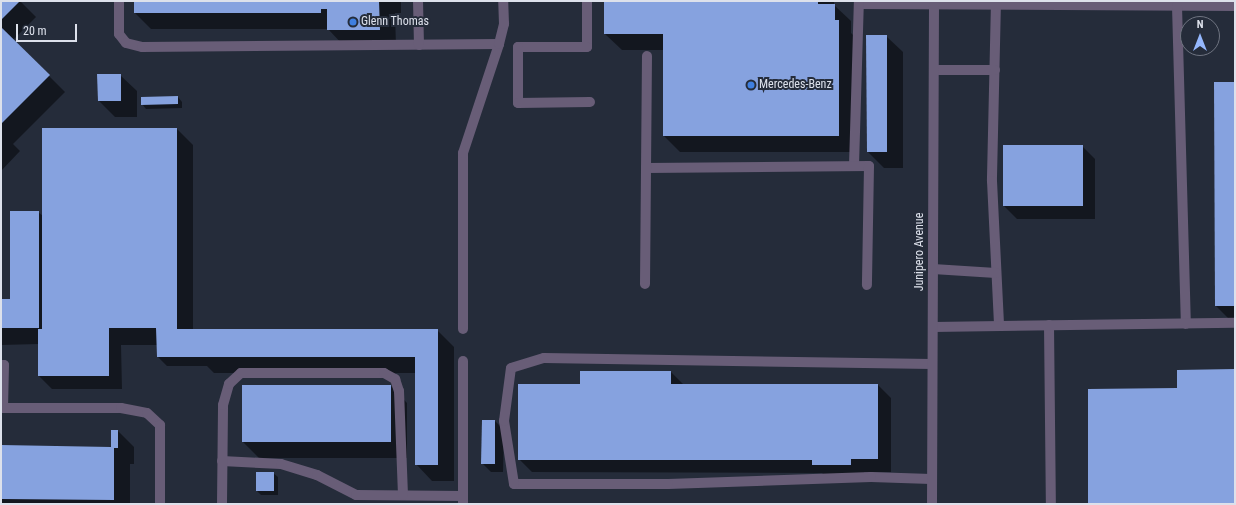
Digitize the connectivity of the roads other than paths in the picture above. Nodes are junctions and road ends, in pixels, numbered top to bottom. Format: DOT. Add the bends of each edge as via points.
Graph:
graph roads {
  1 [pos="119,1"];
  2 [pos="418,1"];
  3 [pos="503,1"];
  4 [pos="587,1"];
  5 [pos="859,3"];
  6 [pos="934,3"];
  7 [pos="996,3"];
  8 [pos="1177,6"];
  9 [pos="1235,6"];
  10 [pos="499,44"];
  11 [pos="419,45"];
  12 [pos="647,56"];
  13 [pos="934,70"];
  14 [pos="995,70"];
  15 [pos="590,102"];
  16 [pos="854,166"];
  17 [pos="646,168"];
  18 [pos="933,269"];
  19 [pos="996,273"];
  20 [pos="645,284"];
  21 [pos="867,285"];
  22 [pos="1235,323"];
  23 [pos="1186,324"];
  24 [pos="1049,325"];
  25 [pos="999,326"];
  26 [pos="933,327"];
  27 [pos="463,329"];
  28 [pos="463,361"];
  29 [pos="932,364"];
  30 [pos="1,365"];
  31 [pos="2,408"];
  32 [pos="222,462"];
  33 [pos="931,479"];
  34 [pos="403,495"];
  35 [pos="356,499"];
  36 [pos="463,500"];
  37 [pos="160,504"];
  38 [pos="222,504"];
  39 [pos="932,504"];
  40 [pos="1051,504"];
  1 -- 11 [label="street" via="119,34 126,43 142,47"];
  2 -- 11 [label="street"];
  3 -- 10 [label="street" via="504,24"];
  4 -- 15 [label="street" via="587,46 518,46 518,103"];
  5 -- 6 [label="street"];
  5 -- 16 [label="street"];
  6 -- 7 [label="street"];
  6 -- 13 [label="street, Junipero Avenue"];
  7 -- 8 [label="street"];
  7 -- 14 [label="street"];
  8 -- 9 [label="street"];
  8 -- 23 [label="street"];
  10 -- 11 [label="street"];
  10 -- 27 [label="street" via="463,153"];
  12 -- 17 [label="street"];
  13 -- 14 [label="street"];
  13 -- 18 [label="street, Junipero Avenue"];
  14 -- 19 [label="street" via="992,181"];
  16 -- 17 [label="street"];
  16 -- 21 [label="street" via="869,166"];
  17 -- 20 [label="street"];
  18 -- 19 [label="street"];
  18 -- 26 [label="street, Junipero Avenue"];
  19 -- 25 [label="street"];
  22 -- 23 [label="street"];
  23 -- 24 [label="street"];
  24 -- 25 [label="street"];
  24 -- 40 [label="street"];
  25 -- 26 [label="street"];
  26 -- 29 [label="street, Junipero Avenue"];
  28 -- 36 [label="street"];
  29 -- 33 [label="street, Junipero Avenue"];
  29 -- 33 [label="street" via="544,358 511,368 504,421 514,484 668,484 871,477"];
  30 -- 31 [label="street" via="4,365"];
  31 -- 37 [label="street" via="121,408 147,413 160,425"];
  32 -- 34 [label="street" via="223,405 230,384 240,373 384,373 395,379 399,391"];
  32 -- 35 [label="street" via="281,464 317,475"];
  32 -- 38 [label="street"];
  33 -- 39 [label="street, Junipero Avenue"];
  34 -- 35 [label="street"];
  34 -- 36 [label="street"];
}
